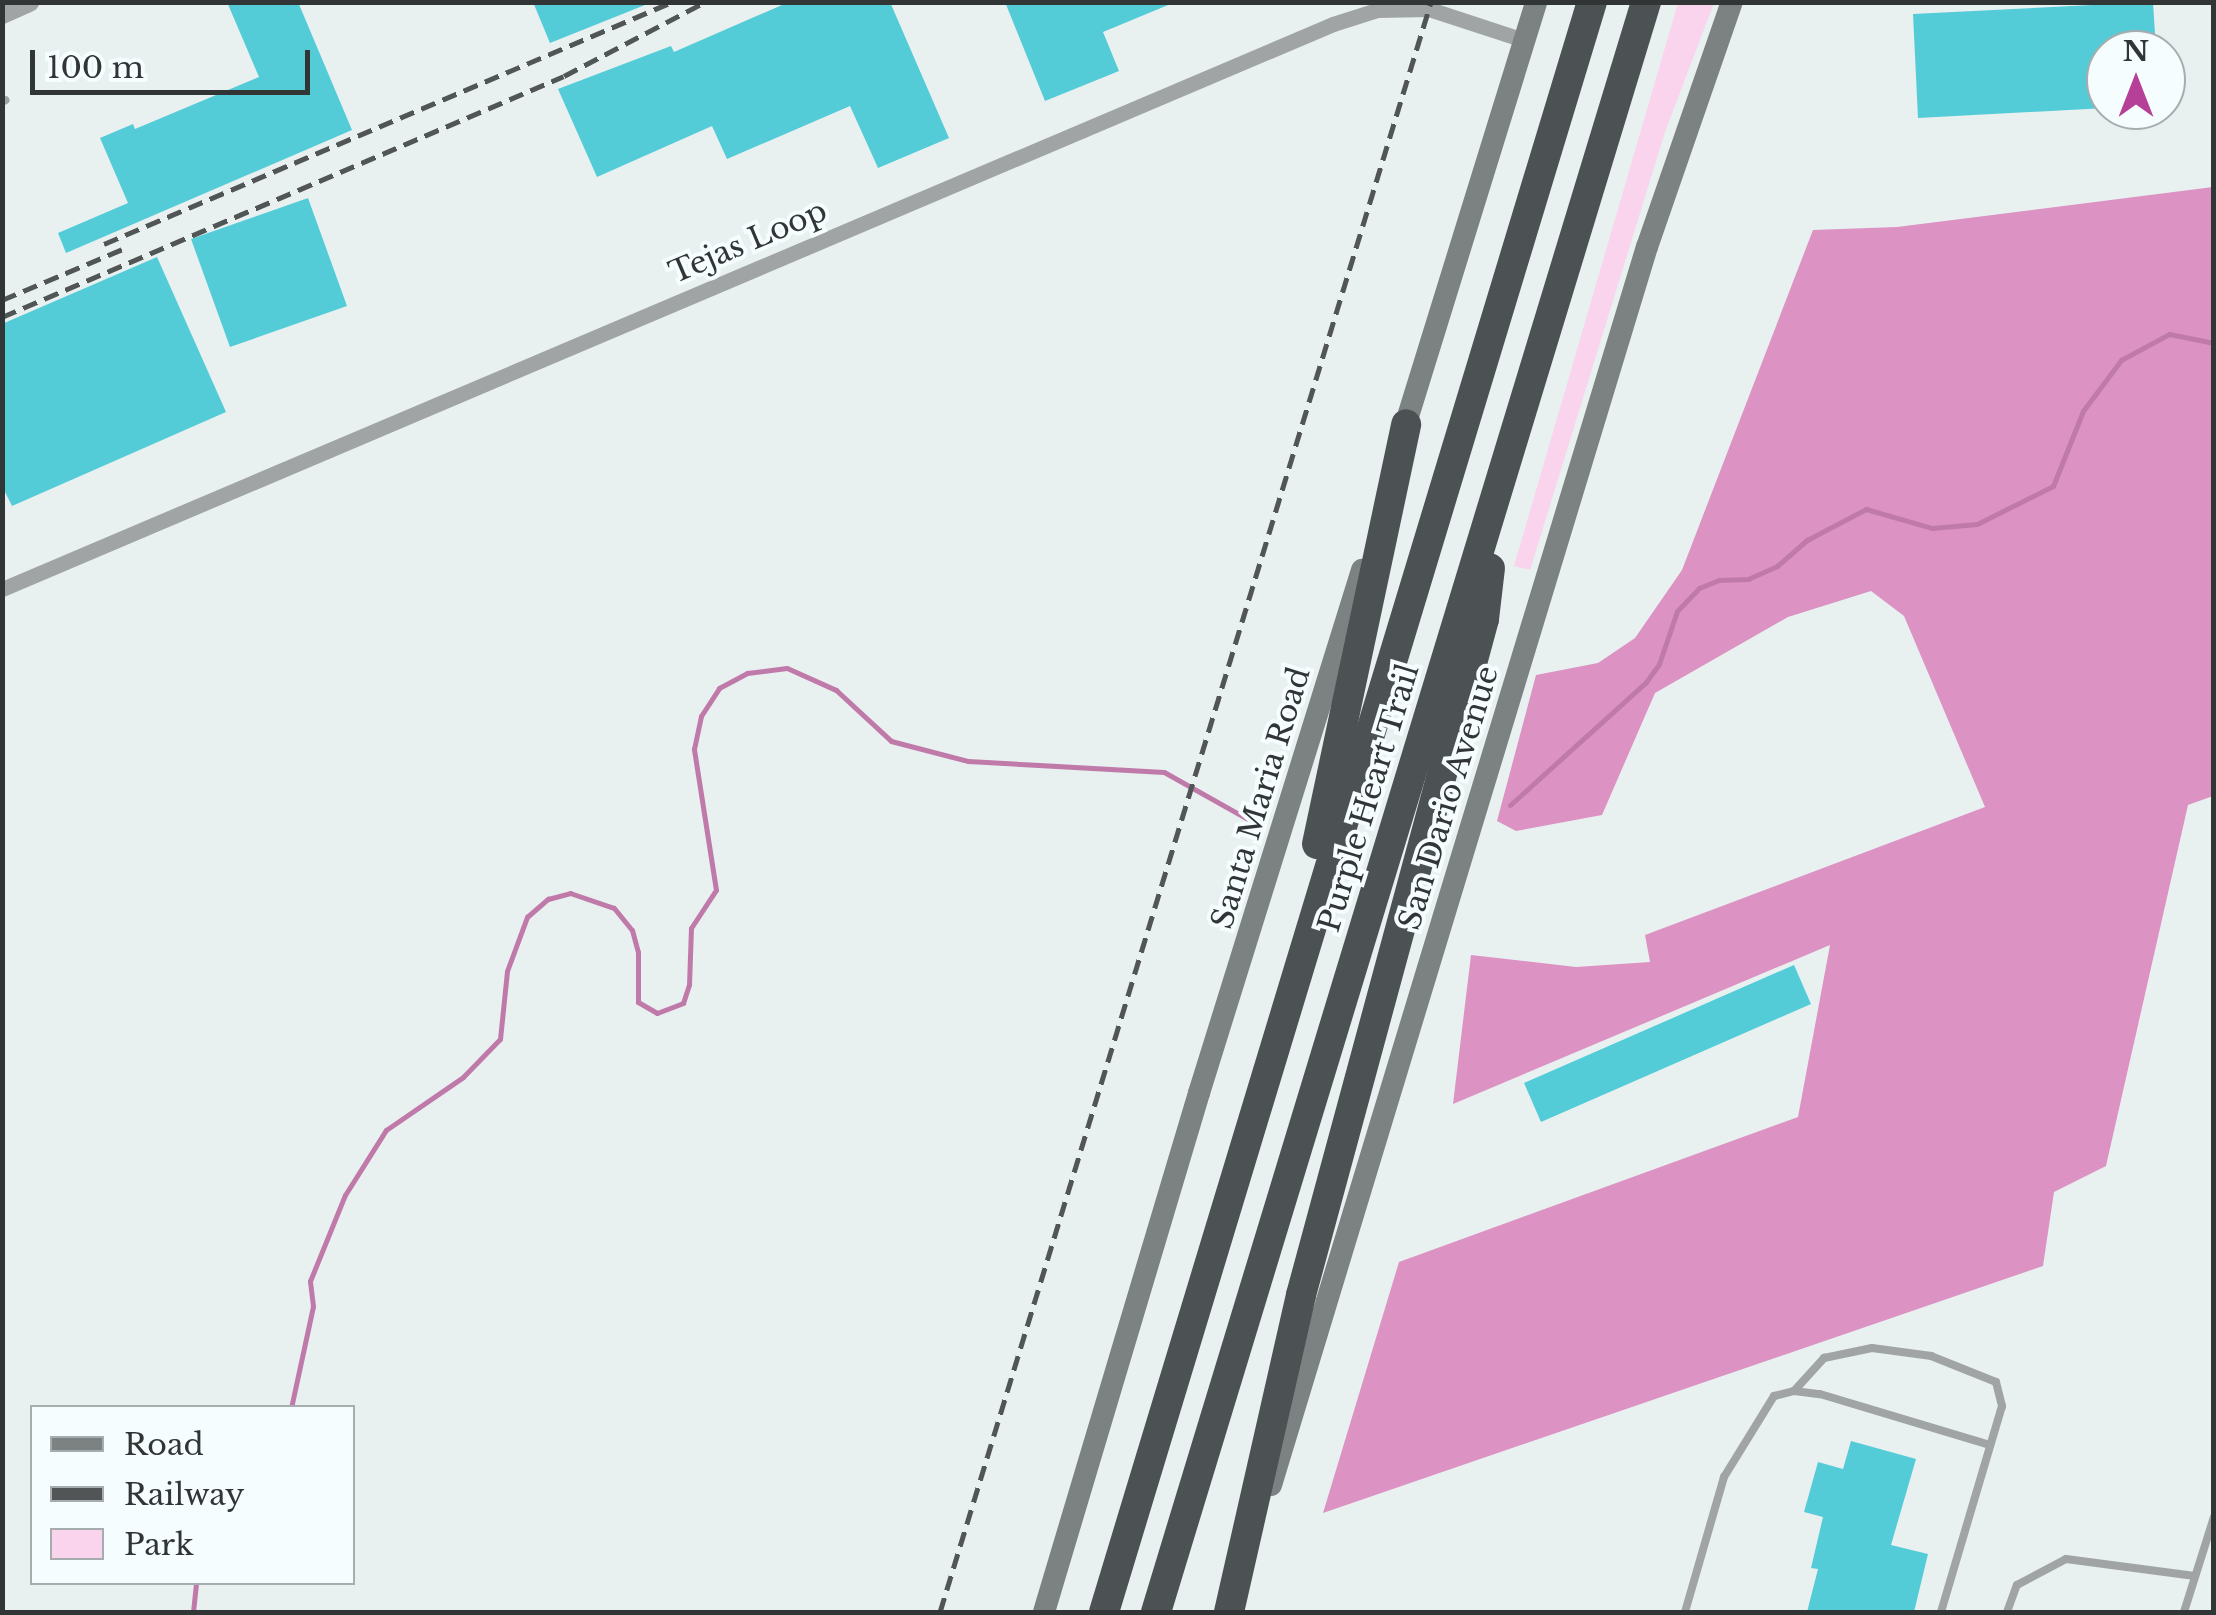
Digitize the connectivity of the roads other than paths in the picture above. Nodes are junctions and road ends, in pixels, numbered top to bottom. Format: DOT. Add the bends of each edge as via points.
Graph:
graph roads {
  1 [pos="29,2"];
  2 [pos="1536,2"];
  3 [pos="1592,2"];
  4 [pos="1646,2"];
  5 [pos="1732,2"];
  6 [pos="2,14"];
  7 [pos="1524,40"];
  8 [pos="1406,424"];
  9 [pos="1499,492"];
  10 [pos="2,589"];
  11 [pos="1276,1042"];
  12 [pos="1794,1391"];
  13 [pos="1990,1444"];
  14 [pos="2214,1517"];
  15 [pos="2195,1576"];
  16 [pos="1044,1612"];
  17 [pos="1104,1612"];
  18 [pos="1156,1612"];
  19 [pos="1230,1612"];
  20 [pos="1685,1612"];
  21 [pos="1941,1612"];
  22 [pos="2006,1612"];
  23 [pos="2184,1612"];
  1 -- 6 [label="street"];
  2 -- 7 [label="main road, Santa Maria Road"];
  3 -- 11 [label="highway, Purple Heart Trail"];
  4 -- 9 [label="highway, Purple Heart Trail"];
  5 -- 19 [label="main road, San Dario Avenue" via="1664,191"];
  7 -- 8 [label="main road, Santa Maria Road"];
  7 -- 10 [label="street, Tejas Loop" via="1429,9 1377,10 1332,24"];
  8 -- 11 [label="highway"];
  8 -- 16 [label="main road, Santa Maria Road"];
  9 -- 18 [label="highway, Purple Heart Trail"];
  9 -- 19 [label="highway" via="1484,619 1301,1295"];
  11 -- 17 [label="highway, Purple Heart Trail"];
  12 -- 13 [label="lane"];
  12 -- 13 [label="lane" via="1824,1358 1872,1348 1931,1356 1996,1382 2002,1406"];
  12 -- 20 [label="lane" via="1774,1396 1724,1478"];
  13 -- 21 [label="lane"];
  14 -- 15 [label="lane"];
  15 -- 22 [label="lane" via="2066,1559 2017,1585"];
  15 -- 23 [label="lane"];
}
